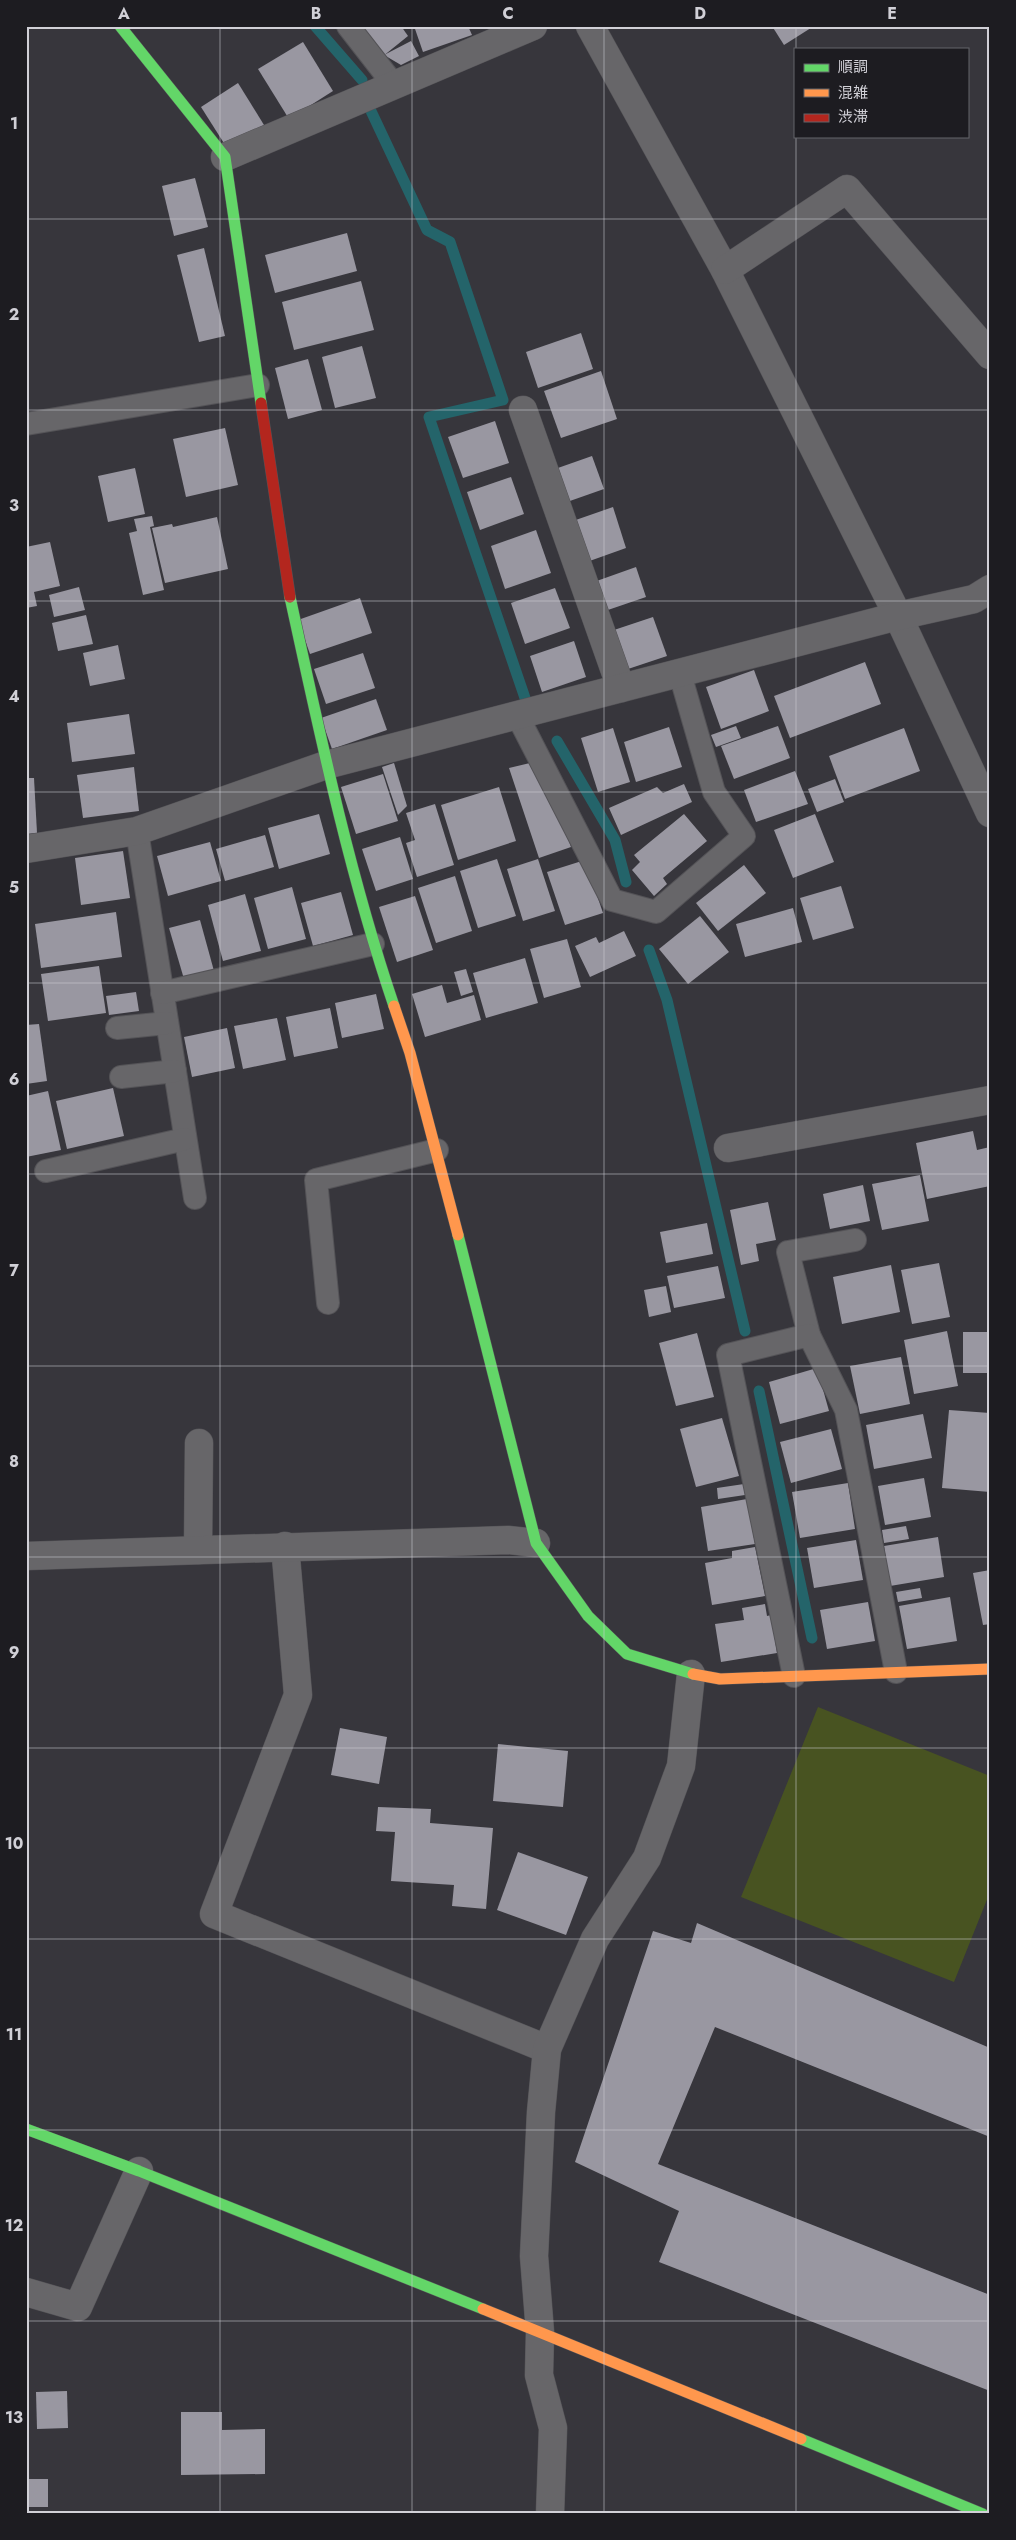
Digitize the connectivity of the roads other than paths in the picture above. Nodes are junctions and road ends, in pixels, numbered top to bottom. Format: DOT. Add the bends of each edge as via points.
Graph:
graph roads {
  1 [pos="120,26"];
  2 [pos="348,26"];
  3 [pos="533,26"];
  4 [pos="590,26"];
  5 [pos="394,85"];
  6 [pos="225,157"];
  7 [pos="725,270"];
  8 [pos="990,355"];
  9 [pos="258,385"];
  10 [pos="523,410"];
  11 [pos="26,424"];
  12 [pos="990,589"];
  13 [pos="898,616"];
  14 [pos="680,674"];
  15 [pos="622,688"];
  16 [pos="516,715"];
  17 [pos="326,765"];
  18 [pos="990,814"];
  19 [pos="137,831"];
  20 [pos="26,849"];
  21 [pos="374,944"];
  22 [pos="162,993"];
  23 [pos="167,1023"];
  24 [pos="116,1028"];
  25 [pos="175,1071"];
  26 [pos="121,1076"];
  27 [pos="990,1100"];
  28 [pos="186,1139"];
  29 [pos="728,1148"];
  30 [pos="437,1150"];
  31 [pos="46,1171"];
  32 [pos="195,1198"];
  33 [pos="855,1240"];
  34 [pos="328,1303"];
  35 [pos="809,1335"];
  36 [pos="199,1443"];
  37 [pos="536,1543"];
  38 [pos="285,1546"];
  39 [pos="198,1550"];
  40 [pos="28,1553"];
  41 [pos="990,1669"];
  42 [pos="896,1672"];
  43 [pos="691,1674"];
  44 [pos="794,1676"];
  45 [pos="547,2049"];
  46 [pos="26,2129"];
  47 [pos="139,2171"];
  48 [pos="26,2292"];
  49 [pos="540,2332"];
  50 [pos="550,2514"];
  51 [pos="983,2514"];
  1 -- 6 [label="street"];
  2 -- 5 [label="lane"];
  3 -- 5 [label="street"];
  4 -- 7 [label="street"];
  5 -- 6 [label="street"];
  6 -- 9 [label="street"];
  7 -- 8 [label="street" via="847,189"];
  7 -- 13 [label="street"];
  9 -- 11 [label="lane"];
  9 -- 17 [label="street" via="286,576"];
  10 -- 15 [label="street"];
  12 -- 13 [label="street" via="974,599"];
  13 -- 14 [label="street"];
  13 -- 18 [label="street"];
  14 -- 15 [label="street"];
  14 -- 16 [label="lane" via="714,792 744,836 656,912 612,900"];
  15 -- 16 [label="street"];
  16 -- 17 [label="street"];
  17 -- 19 [label="street"];
  17 -- 21 [label="street"];
  19 -- 20 [label="street"];
  19 -- 22 [label="lane"];
  21 -- 22 [label="lane"];
  21 -- 30 [label="street" via="410,1053"];
  22 -- 23 [label="lane"];
  23 -- 24 [label="lane"];
  23 -- 25 [label="lane"];
  25 -- 26 [label="lane"];
  25 -- 28 [label="lane"];
  27 -- 29 [label="street"];
  28 -- 31 [label="lane"];
  28 -- 32 [label="lane"];
  30 -- 34 [label="lane" via="316,1180"];
  30 -- 37 [label="street"];
  33 -- 35 [label="lane" via="788,1252"];
  35 -- 42 [label="lane" via="846,1410"];
  35 -- 44 [label="lane" via="728,1356"];
  36 -- 39 [label="street"];
  37 -- 38 [label="street" via="508,1540"];
  37 -- 43 [label="street" via="588,1616 627,1654"];
  38 -- 39 [label="street"];
  38 -- 45 [label="street" via="298,1695 214,1914"];
  39 -- 40 [label="street"];
  41 -- 42 [label="street"];
  42 -- 44 [label="street"];
  43 -- 44 [label="street" via="720,1679"];
  43 -- 45 [label="street" via="681,1766 647,1858 595,1939"];
  45 -- 49 [label="street" via="534,2256"];
  46 -- 47 [label="street"];
  47 -- 48 [label="street" via="78,2308"];
  47 -- 49 [label="street"];
  49 -- 50 [label="street" via="539,2375 553,2428"];
  49 -- 51 [label="street"];
}
